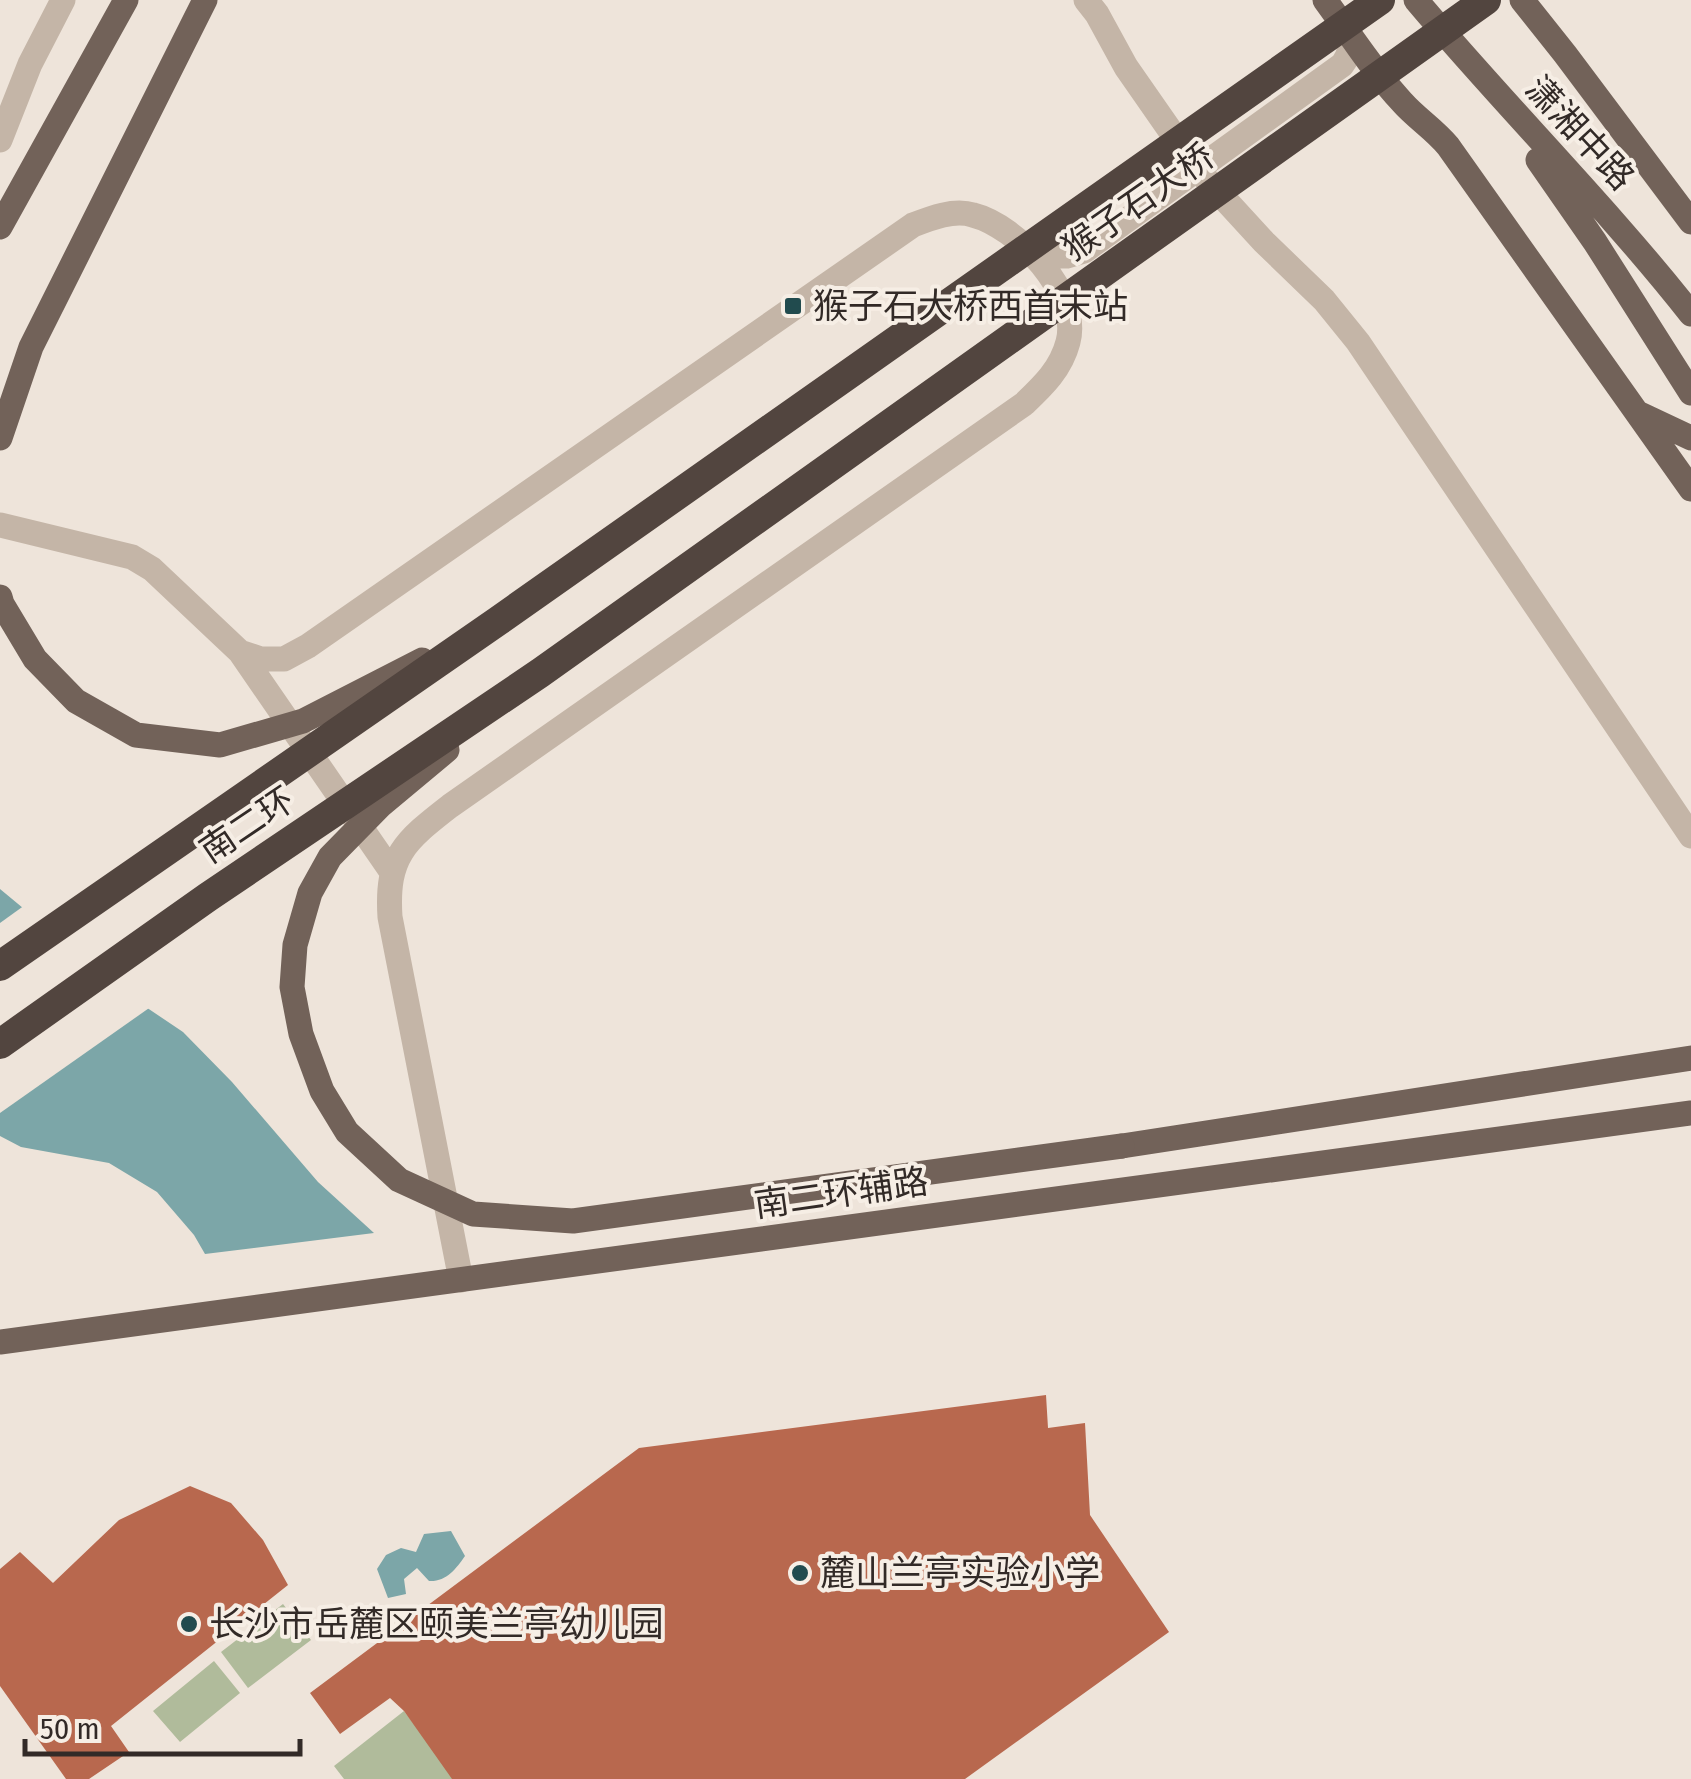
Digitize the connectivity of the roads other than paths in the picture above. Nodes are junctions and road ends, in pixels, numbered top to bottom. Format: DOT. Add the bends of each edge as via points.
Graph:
graph roads {
  1 [pos="63,0"];
  2 [pos="126,0"];
  3 [pos="205,0"];
  4 [pos="1086,0"];
  5 [pos="1326,0"];
  6 [pos="1380,0"];
  7 [pos="1416,0"];
  8 [pos="1486,0"];
  9 [pos="1522,0"];
  10 [pos="1348,31"];
  11 [pos="1342,66"];
  12 [pos="1376,68"];
  13 [pos="1474,70"];
  14 [pos="0,140"];
  15 [pos="1198,169"];
  16 [pos="1691,222"];
  17 [pos="0,227"];
  18 [pos="1084,251"];
  19 [pos="1034,255"];
  20 [pos="1062,294"];
  21 [pos="1691,314"];
  22 [pos="1691,393"];
  23 [pos="1636,412"];
  24 [pos="0,438"];
  25 [pos="1691,438"];
  26 [pos="1691,489"];
  27 [pos="0,524"];
  28 [pos="0,596"];
  29 [pos="498,621"];
  30 [pos="240,652"];
  31 [pos="540,673"];
  32 [pos="1691,836"];
  33 [pos="391,871"];
  34 [pos="0,966"];
  35 [pos="0,1044"];
  36 [pos="1687,1059"];
  37 [pos="1691,1113"];
  38 [pos="461,1280"];
  39 [pos="0,1342"];
  1 -- 14 [label="street"];
  2 -- 17 [label="main road"];
  3 -- 24 [label="main road" via="30,347"];
  4 -- 15 [label="street"];
  5 -- 10 [label="main road"];
  6 -- 29 [label="highway, 猴子石大桥, bridge"];
  7 -- 13 [label="main road, 潇湘中路"];
  8 -- 31 [label="highway, 猴子石大桥, bridge"];
  9 -- 16 [label="main road, 潇湘中路"];
  10 -- 11 [label="street" via="1350,54"];
  10 -- 12 [label="main road"];
  11 -- 12 [label="street"];
  11 -- 15 [label="street"];
  12 -- 23 [label="main road" via="1448,146"];
  13 -- 21 [label="main road, 潇湘中路"];
  13 -- 22 [label="main road"];
  15 -- 18 [label="street"];
  15 -- 32 [label="street" via="1358,342"];
  18 -- 19 [label="street"];
  18 -- 20 [label="street"];
  19 -- 20 [label="street"];
  19 -- 30 [label="street" via="1002,227 971,214 913,224 308,646 284,659"];
  20 -- 33 [label="street" via="1069,338 1048,381 1024,404 450,806 409,842"];
  23 -- 25 [label="main road"];
  23 -- 26 [label="main road"];
  27 -- 30 [label="street" via="132,557"];
  28 -- 29 [label="main road, bridge" via="36,659 76,701 136,734 220,745 304,721"];
  29 -- 34 [label="highway, 南二环, bridge"];
  30 -- 33 [label="street"];
  31 -- 35 [label="highway, 南二环, bridge"];
  31 -- 36 [label="main road, bridge" via="380,806 330,857 310,893 295,945 292,986 301,1034 322,1091 347,1132 400,1180 473,1214 573,1221"];
  33 -- 38 [label="street" via="390,917"];
  37 -- 38 [label="main road, 南二环辅路"];
  38 -- 39 [label="main road, 南二环辅路"];
}
